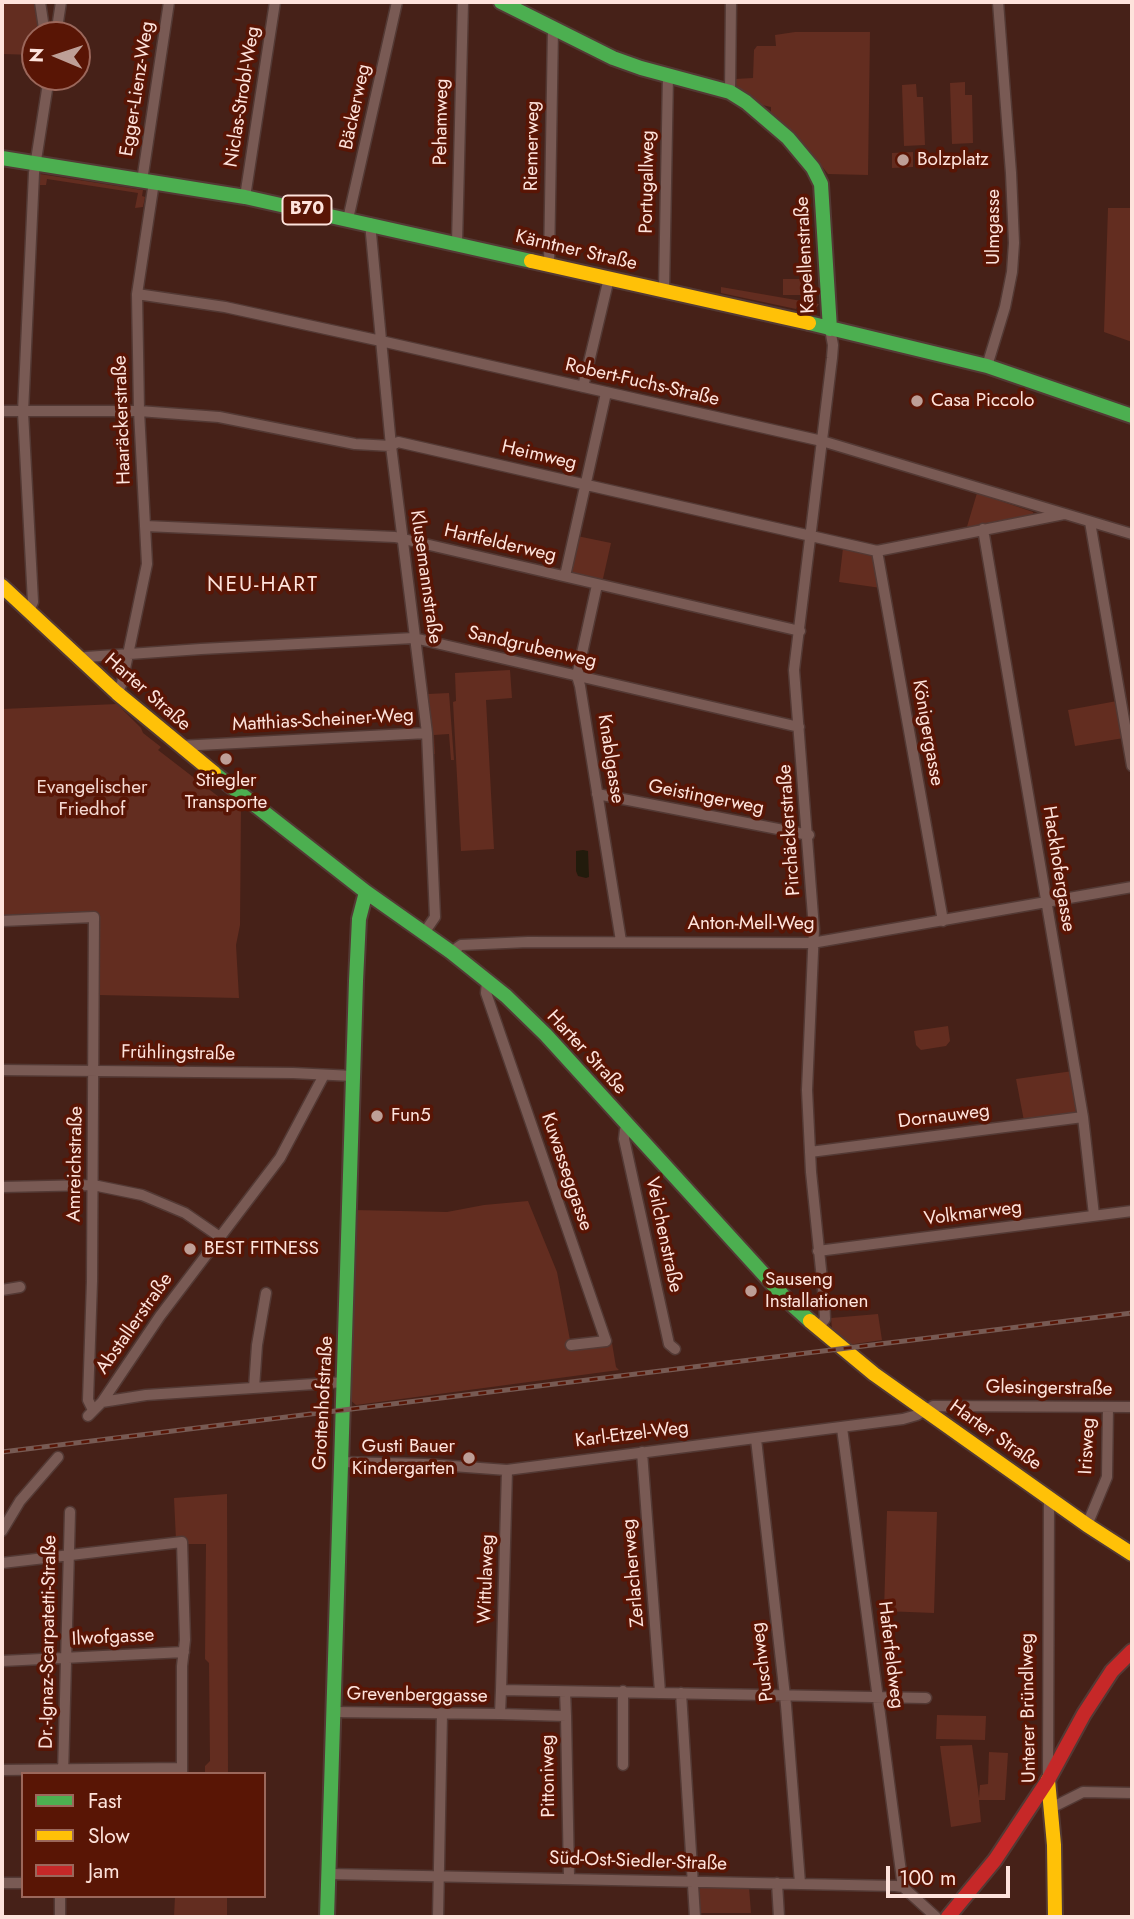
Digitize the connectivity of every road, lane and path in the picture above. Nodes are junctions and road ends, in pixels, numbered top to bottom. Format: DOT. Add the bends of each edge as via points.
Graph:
graph roads {
  1 [pos="40,2"];
  2 [pos="61,2"];
  3 [pos="169,2"];
  4 [pos="275,2"];
  5 [pos="397,2"];
  6 [pos="463,2"];
  7 [pos="501,2"];
  8 [pos="731,2"];
  9 [pos="998,2"];
  10 [pos="43,21"];
  11 [pos="58,21"];
  12 [pos="553,29"];
  13 [pos="668,75"];
  14 [pos="48,91"];
  15 [pos="730,92"];
  16 [pos="2,158"];
  17 [pos="35,163"];
  18 [pos="148,182"];
  19 [pos="245,197"];
  20 [pos="348,219"];
  21 [pos="370,223"];
  22 [pos="457,243"];
  23 [pos="549,264"];
  24 [pos="609,278"];
  25 [pos="664,290"];
  26 [pos="137,294"];
  27 [pos="830,329"];
  28 [pos="381,341"];
  29 [pos="987,366"];
  30 [pos="583,387"];
  31 [pos="606,393"];
  32 [pos="2,411"];
  33 [pos="139,411"];
  34 [pos="23,412"];
  35 [pos="1132,416"];
  36 [pos="822,441"];
  37 [pos="391,446"];
  38 [pos="586,484"];
  39 [pos="1064,514"];
  40 [pos="1090,522"];
  41 [pos="145,527"];
  42 [pos="983,529"];
  43 [pos="1132,534"];
  44 [pos="810,537"];
  45 [pos="402,540"];
  46 [pos="877,551"];
  47 [pos="565,576"];
  48 [pos="597,585"];
  49 [pos="4,593"];
  50 [pos="29,611"];
  51 [pos="800,631"];
  52 [pos="414,638"];
  53 [pos="128,655"];
  54 [pos="80,659"];
  55 [pos="576,676"];
  56 [pos="117,693"];
  57 [pos="799,727"];
  58 [pos="427,733"];
  59 [pos="179,746"];
  60 [pos="1132,766"];
  61 [pos="597,794"];
  62 [pos="809,835"];
  63 [pos="1132,887"];
  64 [pos="366,892"];
  65 [pos="1046,903"];
  66 [pos="2,921"];
  67 [pos="943,921"];
  68 [pos="424,933"];
  69 [pos="621,941"];
  70 [pos="812,943"];
  71 [pos="451,952"];
  72 [pos="487,980"];
  73 [pos="2,1070"];
  74 [pos="94,1070"];
  75 [pos="324,1075"];
  76 [pos="353,1076"];
  77 [pos="1083,1117"];
  78 [pos="627,1126"];
  79 [pos="810,1152"];
  80 [pos="93,1185"];
  81 [pos="2,1186"];
  82 [pos="1132,1211"];
  83 [pos="1094,1215"];
  84 [pos="220,1237"];
  85 [pos="818,1251"];
  86 [pos="20,1287"];
  87 [pos="2,1290"];
  88 [pos="266,1293"];
  89 [pos="818,1328"];
  90 [pos="572,1345"];
  91 [pos="675,1349"];
  92 [pos="345,1382"];
  93 [pos="254,1388"];
  94 [pos="102,1402"];
  95 [pos="1108,1407"];
  96 [pos="1132,1408"];
  97 [pos="925,1410"];
  98 [pos="91,1413"];
  99 [pos="842,1428"];
  100 [pos="756,1439"];
  101 [pos="642,1452"];
  102 [pos="58,1457"];
  103 [pos="340,1462"];
  104 [pos="508,1470"];
  105 [pos="1049,1498"];
  106 [pos="70,1512"];
  107 [pos="1087,1525"];
  108 [pos="2,1531"];
  109 [pos="1132,1554"];
  110 [pos="68,1557"];
  111 [pos="2,1563"];
  112 [pos="1132,1651"];
  113 [pos="184,1652"];
  114 [pos="65,1658"];
  115 [pos="2,1661"];
  116 [pos="501,1690"];
  117 [pos="623,1691"];
  118 [pos="565,1692"];
  119 [pos="660,1692"];
  120 [pos="681,1693"];
  121 [pos="785,1695"];
  122 [pos="877,1697"];
  123 [pos="926,1698"];
  124 [pos="332,1712"];
  125 [pos="442,1714"];
  126 [pos="500,1714"];
  127 [pos="566,1716"];
  128 [pos="623,1765"];
  129 [pos="2,1770"];
  130 [pos="63,1771"];
  131 [pos="182,1771"];
  132 [pos="1048,1780"];
  133 [pos="1132,1793"];
  134 [pos="1051,1808"];
  135 [pos="328,1874"];
  136 [pos="439,1876"];
  137 [pos="569,1877"];
  138 [pos="693,1881"];
  139 [pos="2,1883"];
  140 [pos="21,1883"];
  141 [pos="777,1883"];
  142 [pos="800,1883"];
  143 [pos="903,1887"];
  144 [pos="60,1898"];
  145 [pos="60,1917"];
  146 [pos="327,1917"];
  147 [pos="439,1917"];
  148 [pos="695,1917"];
  149 [pos="779,1917"];
  150 [pos="936,1917"];
  151 [pos="948,1917"];
  152 [pos="1055,1917"];
  1 -- 10 [label="street"];
  2 -- 11 [label="street"];
  3 -- 18 [label="street, Egger-Lienz-Weg"];
  4 -- 19 [label="street, Niclas-Strobl-Weg"];
  5 -- 20 [label="street, Bäckerweg"];
  6 -- 22 [label="street, Pehamweg"];
  7 -- 12 [label="main road, Kapellenstraße"];
  8 -- 15 [label="street"];
  9 -- 29 [label="street, Ulmgasse" via="1014,243 1005,307"];
  12 -- 13 [label="main road, Kapellenstraße" via="611,58"];
  12 -- 23 [label="street, Riemerweg"];
  13 -- 15 [label="main road, Kapellenstraße"];
  13 -- 25 [label="street, Portugallweg"];
  14 -- 17 [label="street"];
  15 -- 27 [label="main road, Kapellenstraße" via="788,138 818,176"];
  16 -- 17 [label="main road, Kärntner Straße / B70"];
  17 -- 18 [label="main road, Kärntner Straße / B70"];
  17 -- 34 [label="street"];
  18 -- 19 [label="main road, Kärntner Straße / B70"];
  18 -- 26 [label="street, Haaräckerstraße"];
  19 -- 20 [label="main road, Kärntner Straße / B70"];
  20 -- 21 [label="main road, Kärntner Straße / B70"];
  21 -- 22 [label="main road, Kärntner Straße / B70"];
  21 -- 28 [label="street, Klusemannstraße"];
  22 -- 23 [label="main road, Kärntner Straße / B70"];
  23 -- 24 [label="main road, Kärntner Straße / B70"];
  24 -- 25 [label="main road, Kärntner Straße / B70"];
  24 -- 30 [label="street"];
  25 -- 27 [label="main road, Kärntner Straße / B70"];
  26 -- 28 [label="street, Robert-Fuchs-Straße" via="225,307"];
  26 -- 33 [label="street, Haaräckerstraße"];
  27 -- 29 [label="main road, Kärntner Straße / B70"];
  27 -- 36 [label="street, Pirchäckerstraße" via="833,345"];
  28 -- 30 [label="street, Robert-Fuchs-Straße"];
  28 -- 37 [label="street, Klusemannstraße"];
  29 -- 35 [label="main road, Kärntner Straße / B70"];
  30 -- 31 [label="street, Robert-Fuchs-Straße"];
  31 -- 36 [label="street, Robert-Fuchs-Straße"];
  31 -- 38 [label="street"];
  32 -- 34 [label="street, Heimweg"];
  33 -- 34 [label="street, Heimweg"];
  33 -- 37 [label="street, Heimweg" via="219,417 355,444"];
  33 -- 41 [label="street, Haaräckerstraße"];
  34 -- 50 [label="street" via="33,602"];
  36 -- 39 [label="street, Robert-Fuchs-Straße"];
  36 -- 44 [label="street, Pirchäckerstraße"];
  37 -- 38 [label="street, Heimweg" via="398,442"];
  37 -- 45 [label="street, Klusemannstraße"];
  38 -- 44 [label="street, Heimweg"];
  38 -- 47 [label="street"];
  39 -- 40 [label="street, Robert-Fuchs-Straße"];
  39 -- 42 [label="street, Heimweg"];
  40 -- 43 [label="street, Robert-Fuchs-Straße"];
  40 -- 60 [label="street"];
  41 -- 45 [label="street, Hartfelderweg"];
  41 -- 53 [label="street, Haaräckerstraße" via="147,564"];
  42 -- 46 [label="street, Heimweg"];
  42 -- 65 [label="street, Hackhofergasse"];
  44 -- 46 [label="street, Heimweg"];
  44 -- 51 [label="street, Pirchäckerstraße"];
  45 -- 47 [label="street, Hartfelderweg"];
  45 -- 52 [label="street, Klusemannstraße"];
  46 -- 67 [label="street, Königergasse"];
  47 -- 48 [label="street, Hartfelderweg"];
  48 -- 51 [label="street, Hartfelderweg"];
  48 -- 55 [label="street, Knablgasse"];
  49 -- 50 [label="main road, Harter Straße"];
  50 -- 54 [label="main road, Harter Straße"];
  51 -- 57 [label="street, Pirchäckerstraße" via="794,670"];
  52 -- 53 [label="street, Sandgrubenweg"];
  52 -- 55 [label="street, Sandgrubenweg"];
  52 -- 58 [label="street, Klusemannstraße"];
  53 -- 54 [label="street"];
  53 -- 56 [label="street, Haaräckerstraße"];
  54 -- 56 [label="main road, Harter Straße"];
  55 -- 57 [label="street, Sandgrubenweg"];
  55 -- 61 [label="street, Knablgasse"];
  56 -- 59 [label="main road, Harter Straße"];
  57 -- 62 [label="street, Pirchäckerstraße"];
  58 -- 59 [label="street, Matthias-Scheiner-Weg"];
  58 -- 68 [label="street, Klusemannstraße" via="435,918"];
  59 -- 64 [label="main road, Harter Straße"];
  61 -- 62 [label="street, Geistingerweg"];
  61 -- 69 [label="street, Knablgasse"];
  62 -- 70 [label="street, Pirchäckerstraße"];
  63 -- 65 [label="street, Anton-Mell-Weg"];
  64 -- 68 [label="main road, Harter Straße"];
  64 -- 76 [label="main road, Grottenhofstraße" via="359,919"];
  65 -- 67 [label="street, Anton-Mell-Weg"];
  65 -- 77 [label="street, Hackhofergasse"];
  66 -- 74 [label="street, Amreichstraße" via="94,918"];
  67 -- 70 [label="street, Anton-Mell-Weg"];
  68 -- 71 [label="main road, Harter Straße"];
  69 -- 70 [label="street, Anton-Mell-Weg"];
  69 -- 71 [label="street, Anton-Mell-Weg" via="461,945"];
  70 -- 79 [label="street, Pirchäckerstraße" via="807,1054"];
  71 -- 72 [label="main road, Harter Straße"];
  72 -- 78 [label="main road, Harter Straße" via="546,1035"];
  72 -- 90 [label="street, Kuwasseggasse" via="486,993 606,1341"];
  73 -- 74 [label="street, Frühlingstraße"];
  74 -- 75 [label="street, Frühlingstraße"];
  74 -- 80 [label="street, Amreichstraße"];
  75 -- 76 [label="street, Frühlingstraße"];
  75 -- 84 [label="street, Abstallerstraße" via="280,1158"];
  76 -- 92 [label="main road, Grottenhofstraße"];
  77 -- 79 [label="street, Dornauweg"];
  77 -- 83 [label="street, Hackhofergasse"];
  78 -- 89 [label="main road, Harter Straße"];
  78 -- 91 [label="street, Veilchenstraße" via="624,1139 669,1343"];
  79 -- 85 [label="street, Pirchäckerstraße"];
  80 -- 81 [label="street"];
  80 -- 84 [label="street" via="142,1195 185,1213"];
  80 -- 98 [label="street, Amreichstraße"];
  82 -- 83 [label="street, Volkmarweg"];
  83 -- 85 [label="street, Volkmarweg"];
  84 -- 94 [label="street, Abstallerstraße"];
  85 -- 89 [label="street, Pirchäckerstraße" via="825,1315"];
  86 -- 87 [label="street"];
  88 -- 93 [label="street"];
  89 -- 97 [label="main road, Harter Straße"];
  92 -- 93 [label="street"];
  92 -- 103 [label="main road, Grottenhofstraße"];
  93 -- 94 [label="street"];
  94 -- 98 [label="street, Abstallerstraße"];
  95 -- 96 [label="street, Glesingerstraße"];
  95 -- 97 [label="street, Glesingerstraße" via="933,1406"];
  95 -- 107 [label="street, Irisweg" via="1107,1477"];
  97 -- 99 [label="street, Karl-Etzel-Weg" via="903,1419"];
  97 -- 105 [label="main road, Harter Straße"];
  99 -- 100 [label="street, Karl-Etzel-Weg"];
  99 -- 122 [label="street, Haferfeldweg"];
  100 -- 101 [label="street, Karl-Etzel-Weg"];
  100 -- 121 [label="street, Puschweg"];
  101 -- 104 [label="street, Karl-Etzel-Weg"];
  101 -- 119 [label="street, Zerlacherweg"];
  102 -- 108 [label="street" via="20,1501"];
  103 -- 104 [label="street, Karl-Etzel-Weg"];
  103 -- 124 [label="main road, Grottenhofstraße"];
  104 -- 116 [label="street, Wittulaweg"];
  105 -- 107 [label="main road, Harter Straße"];
  105 -- 132 [label="street, Unterer Bründlweg"];
  106 -- 110 [label="street, Dr.-Ignaz-Scarpatetti-Straße"];
  107 -- 109 [label="main road, Harter Straße"];
  110 -- 111 [label="street"];
  110 -- 113 [label="street" via="181,1542"];
  110 -- 114 [label="street, Dr.-Ignaz-Scarpatetti-Straße"];
  112 -- 132 [label="main road" via="1112,1671 1084,1714"];
  113 -- 114 [label="street, Ilwofgasse"];
  113 -- 131 [label="street"];
  114 -- 115 [label="street, Ilwofgasse"];
  114 -- 130 [label="street, Dr.-Ignaz-Scarpatetti-Straße"];
  116 -- 118 [label="street, Grevenberggasse"];
  116 -- 126 [label="street, Grevenberggasse"];
  117 -- 118 [label="street, Grevenberggasse"];
  117 -- 119 [label="street, Grevenberggasse"];
  117 -- 128 [label="street"];
  118 -- 127 [label="street"];
  119 -- 120 [label="street, Grevenberggasse"];
  120 -- 121 [label="street, Grevenberggasse"];
  120 -- 138 [label="street"];
  121 -- 122 [label="street, Grevenberggasse"];
  121 -- 142 [label="street, Puschweg"];
  122 -- 123 [label="street, Grevenberggasse"];
  122 -- 143 [label="street, Haferfeldweg"];
  124 -- 125 [label="street, Grevenberggasse"];
  124 -- 135 [label="main road, Grottenhofstraße"];
  125 -- 126 [label="street, Grevenberggasse"];
  125 -- 136 [label="street"];
  126 -- 127 [label="street, Grevenberggasse"];
  127 -- 137 [label="street, Pittoniweg"];
  129 -- 130 [label="street"];
  130 -- 131 [label="street"];
  132 -- 134 [label="main road, Unterer Bründlweg"];
  132 -- 151 [label="main road" via="995,1860"];
  133 -- 134 [label="street" via="1083,1793"];
  134 -- 152 [label="main road, Unterer Bründlweg"];
  135 -- 136 [label="street, Süd-Ost-Siedler-Straße"];
  135 -- 146 [label="main road, Grottenhofstraße"];
  136 -- 137 [label="street, Süd-Ost-Siedler-Straße"];
  136 -- 147 [label="street"];
  137 -- 138 [label="street, Süd-Ost-Siedler-Straße"];
  138 -- 141 [label="street, Süd-Ost-Siedler-Straße"];
  138 -- 148 [label="street"];
  139 -- 140 [label="street"];
  141 -- 142 [label="street, Süd-Ost-Siedler-Straße"];
  141 -- 149 [label="street"];
  142 -- 143 [label="street, Süd-Ost-Siedler-Straße"];
  143 -- 150 [label="street"];
  144 -- 145 [label="street"];
}
